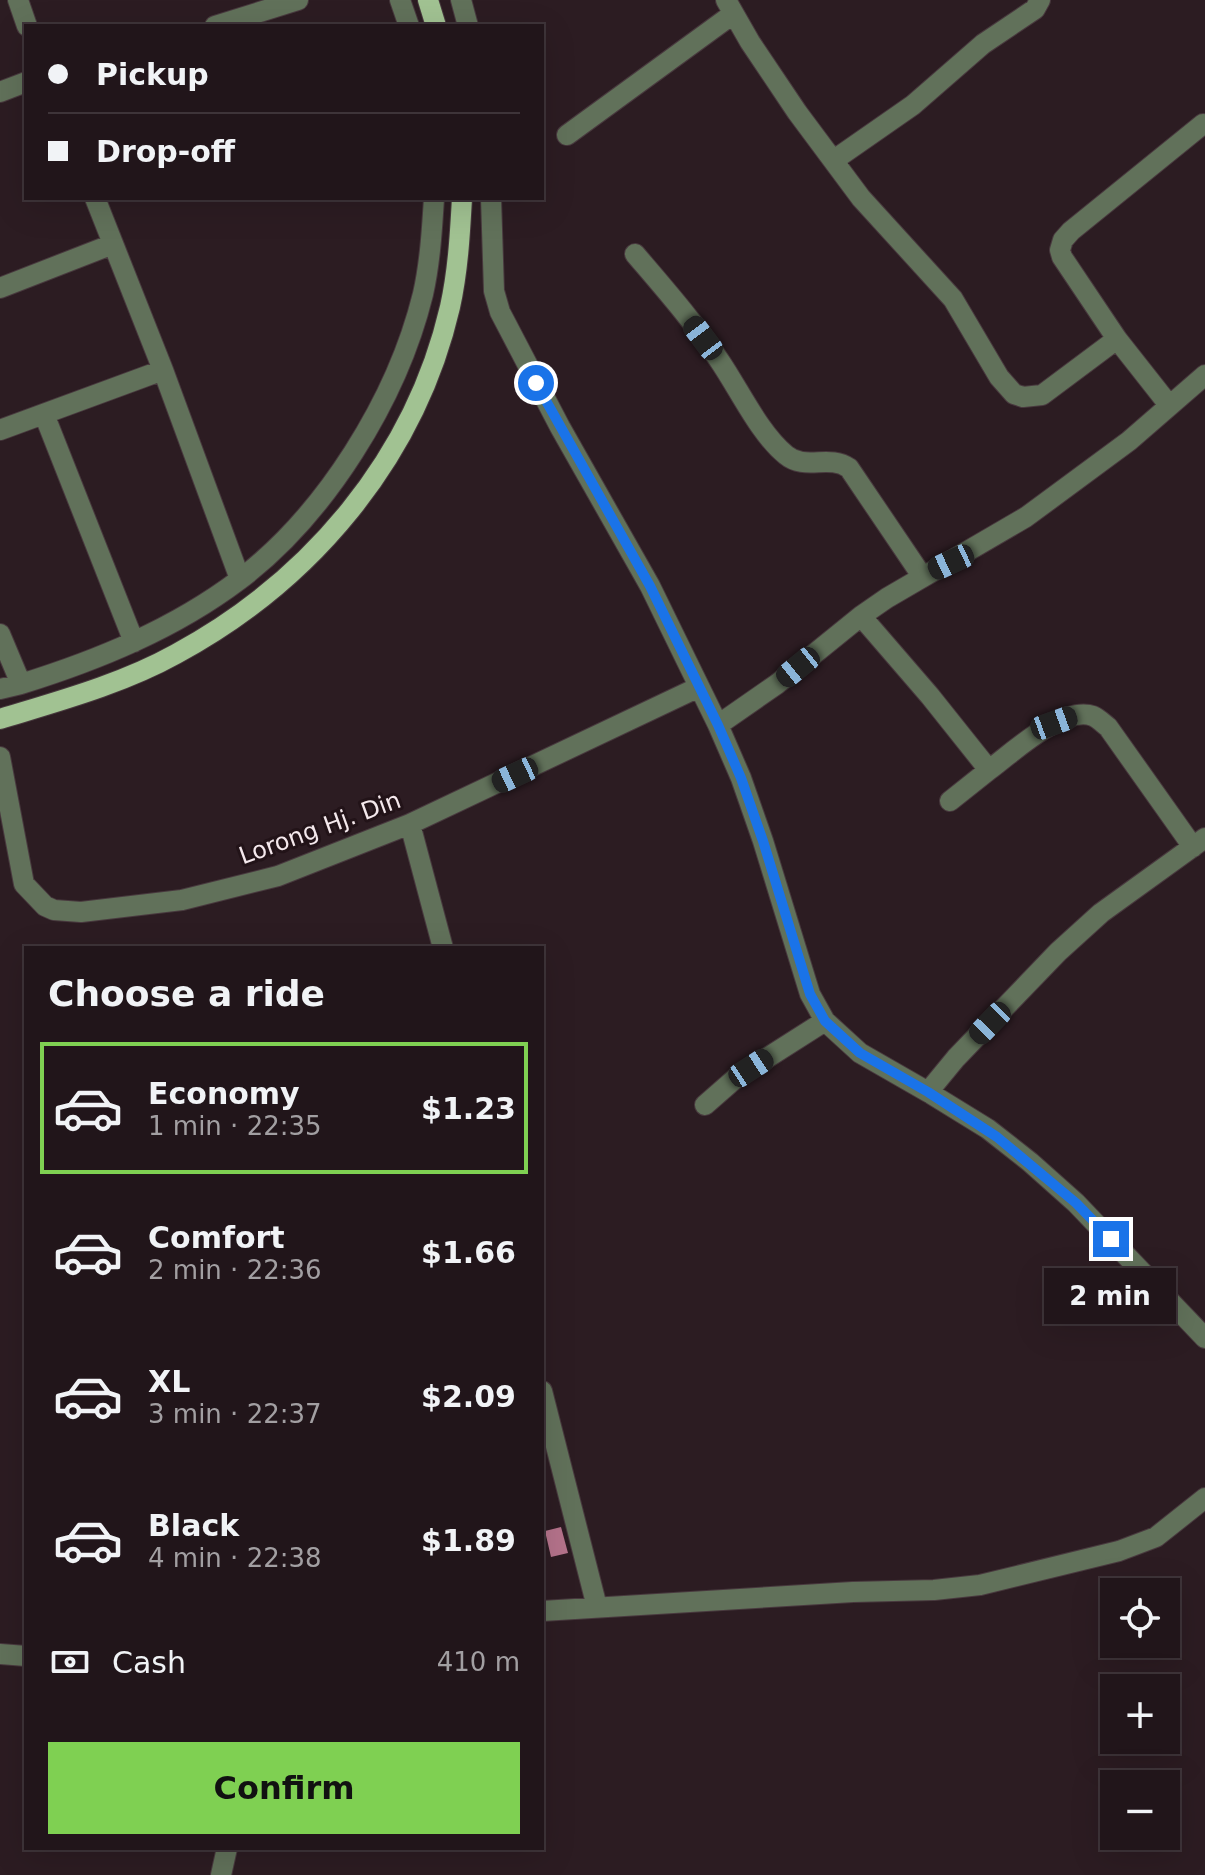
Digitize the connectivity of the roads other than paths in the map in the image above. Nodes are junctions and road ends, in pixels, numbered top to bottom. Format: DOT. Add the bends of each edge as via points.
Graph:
graph roads {
  1 [pos="18,0"];
  2 [pos="400,0"];
  3 [pos="428,0"];
  4 [pos="461,0"];
  5 [pos="1040,0"];
  6 [pos="286,2"];
  7 [pos="729,7"];
  8 [pos="26,24"];
  9 [pos="221,24"];
  10 [pos="408,24"];
  11 [pos="435,24"];
  12 [pos="467,24"];
  13 [pos="24,83"];
  14 [pos="0,92"];
  15 [pos="1203,124"];
  16 [pos="567,135"];
  17 [pos="834,160"];
  18 [pos="96,200"];
  19 [pos="434,200"];
  20 [pos="462,200"];
  21 [pos="491,200"];
  22 [pos="113,244"];
  23 [pos="635,254"];
  24 [pos="0,288"];
  25 [pos="1117,339"];
  26 [pos="163,370"];
  27 [pos="1205,375"];
  28 [pos="1169,405"];
  29 [pos="44,414"];
  30 [pos="0,430"];
  31 [pos="922,576"];
  32 [pos="240,579"];
  33 [pos="861,616"];
  34 [pos="0,634"];
  35 [pos="134,642"];
  36 [pos="21,684"];
  37 [pos="699,687"];
  38 [pos="0,689"];
  39 [pos="0,719"];
  40 [pos="718,725"];
  41 [pos="0,757"];
  42 [pos="989,770"];
  43 [pos="950,801"];
  44 [pos="410,824"];
  45 [pos="1199,843"];
  46 [pos="442,946"];
  47 [pos="825,1021"];
  48 [pos="928,1092"];
  49 [pos="705,1105"];
  50 [pos="1205,1338"];
  51 [pos="544,1399"];
  52 [pos="1205,1498"];
  53 [pos="597,1607"];
  54 [pos="544,1611"];
  55 [pos="0,1654"];
  56 [pos="24,1656"];
  57 [pos="227,1850"];
  58 [pos="221,1875"];
  1 -- 8 [label="street"];
  2 -- 10 [label="street"];
  3 -- 11 [label="main road"];
  4 -- 12 [label="street"];
  5 -- 17 [label="street" via="913,105"];
  6 -- 9 [label="street"];
  7 -- 16 [label="street"];
  7 -- 17 [label="street"];
  13 -- 14 [label="street"];
  15 -- 25 [label="street" via="1063,240 1062,257"];
  17 -- 25 [label="street" via="861,198 953,299 1014,394 1042,395"];
  18 -- 22 [label="street"];
  19 -- 32 [label="street" via="422,296 394,377 352,456 299,525"];
  20 -- 39 [label="main road" via="450,307 414,410 388,460 316,551 265,596 174,656"];
  21 -- 37 [label="street" via="494,291 500,312 650,586"];
  22 -- 24 [label="street"];
  22 -- 26 [label="street"];
  23 -- 31 [label="street" via="716,355 775,444 795,461 836,461 849,468"];
  25 -- 28 [label="street"];
  26 -- 29 [label="street"];
  26 -- 32 [label="street"];
  27 -- 28 [label="street"];
  28 -- 31 [label="street" via="1026,517"];
  29 -- 30 [label="street"];
  29 -- 35 [label="street"];
  31 -- 33 [label="street"];
  32 -- 35 [label="street"];
  33 -- 40 [label="street"];
  33 -- 42 [label="street"];
  34 -- 36 [label="street"];
  35 -- 36 [label="street"];
  36 -- 38 [label="street"];
  37 -- 40 [label="street"];
  37 -- 44 [label="street, Lorong Hj. Din"];
  40 -- 47 [label="street" via="763,841 810,994"];
  41 -- 44 [label="street, Lorong Hj. Din" via="24,884 54,910 81,912 196,897 278,876"];
  42 -- 43 [label="street"];
  42 -- 45 [label="street" via="1054,723 1075,715 1092,716 1108,727"];
  44 -- 46 [label="street"];
  45 -- 48 [label="street" via="1101,913 1058,952"];
  47 -- 48 [label="street" via="860,1053"];
  47 -- 49 [label="street" via="737,1077"];
  48 -- 50 [label="street" via="997,1137 1065,1192"];
  51 -- 53 [label="street"];
  52 -- 53 [label="street" via="1156,1537 980,1585"];
  53 -- 54 [label="street"];
  55 -- 56 [label="street"];
  57 -- 58 [label="street"];
}
